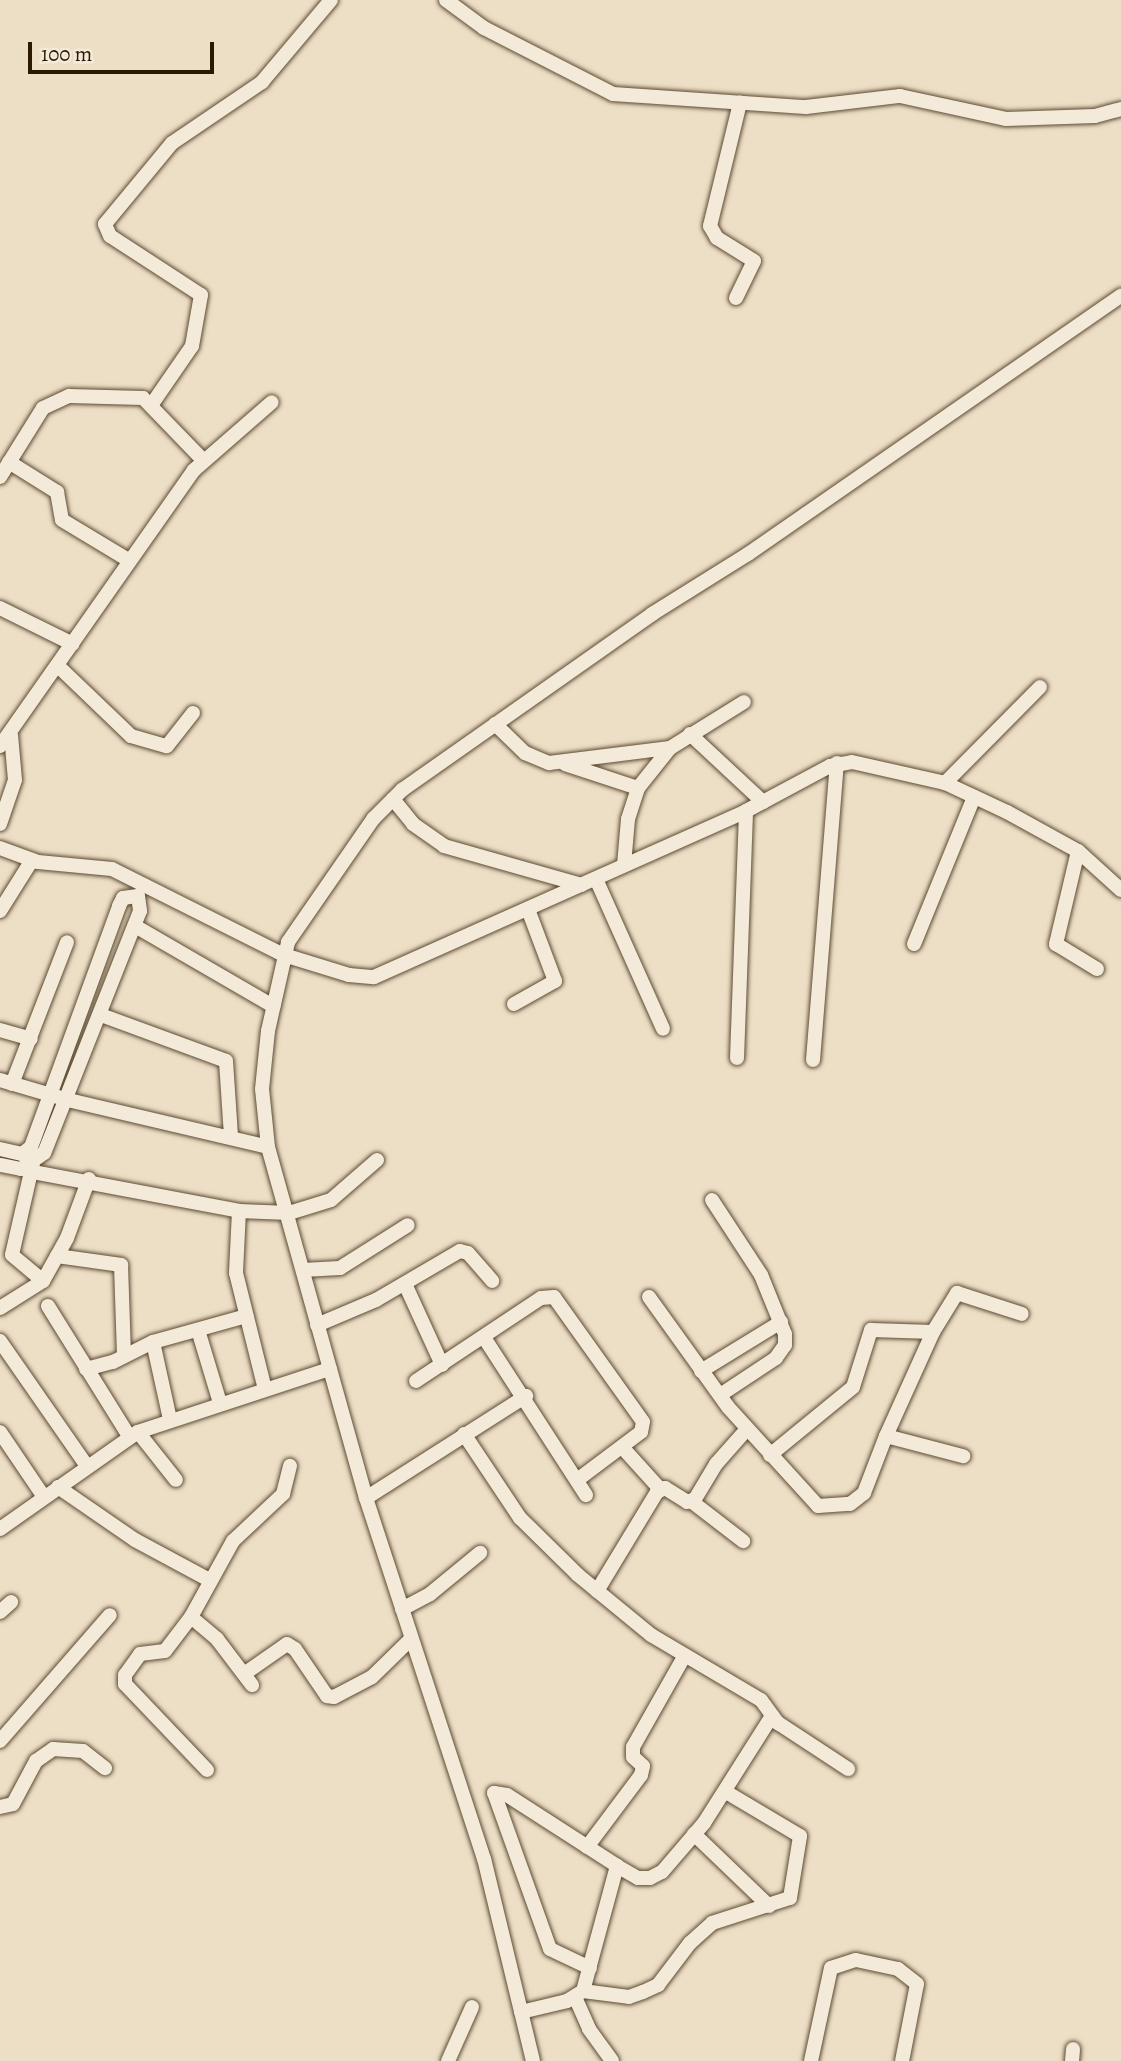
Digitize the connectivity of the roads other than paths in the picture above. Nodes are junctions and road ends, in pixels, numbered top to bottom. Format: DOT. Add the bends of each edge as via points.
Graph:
graph roads {
  1 [pos="331,0"];
  2 [pos="446,0"];
  3 [pos="740,103"];
  4 [pos="1121,108"];
  5 [pos="1121,296"];
  6 [pos="736,298"];
  7 [pos="272,402"];
  8 [pos="152,404"];
  9 [pos="203,460"];
  10 [pos="9,462"];
  11 [pos="0,477"];
  12 [pos="130,561"];
  13 [pos="0,608"];
  14 [pos="73,644"];
  15 [pos="58,666"];
  16 [pos="1040,687"];
  17 [pos="744,702"];
  18 [pos="193,713"];
  19 [pos="495,724"];
  20 [pos="690,734"];
  21 [pos="11,735"];
  22 [pos="0,746"];
  23 [pos="670,748"];
  24 [pos="561,763"];
  25 [pos="837,763"];
  26 [pos="945,783"];
  27 [pos="638,788"];
  28 [pos="974,797"];
  29 [pos="393,799"];
  30 [pos="762,802"];
  31 [pos="746,811"];
  32 [pos="0,824"];
  33 [pos="0,848"];
  34 [pos="1078,851"];
  35 [pos="32,860"];
  36 [pos="624,865"];
  37 [pos="589,882"];
  38 [pos="1121,890"];
  39 [pos="528,909"];
  40 [pos="0,911"];
  41 [pos="135,926"];
  42 [pos="67,942"];
  43 [pos="914,944"];
  44 [pos="284,956"];
  45 [pos="1097,969"];
  46 [pos="514,1004"];
  47 [pos="274,1006"];
  48 [pos="101,1014"];
  49 [pos="663,1029"];
  50 [pos="0,1030"];
  51 [pos="32,1039"];
  52 [pos="737,1058"];
  53 [pos="813,1060"];
  54 [pos="6,1082"];
  55 [pos="52,1095"];
  56 [pos="68,1100"];
  57 [pos="231,1137"];
  58 [pos="31,1147"];
  59 [pos="268,1147"];
  60 [pos="0,1149"];
  61 [pos="377,1160"];
  62 [pos="0,1165"];
  63 [pos="33,1168"];
  64 [pos="89,1179"];
  65 [pos="712,1200"];
  66 [pos="239,1211"];
  67 [pos="289,1213"];
  68 [pos="408,1225"];
  69 [pos="57,1256"];
  70 [pos="303,1270"];
  71 [pos="43,1281"];
  72 [pos="492,1281"];
  73 [pos="405,1284"];
  74 [pos="649,1297"];
  75 [pos="48,1307"];
  76 [pos="0,1308"];
  77 [pos="1022,1314"];
  78 [pos="246,1316"];
  79 [pos="781,1322"];
  80 [pos="317,1325"];
  81 [pos="198,1329"];
  82 [pos="933,1332"];
  83 [pos="485,1339"];
  84 [pos="0,1341"];
  85 [pos="153,1342"];
  86 [pos="124,1356"];
  87 [pos="442,1365"];
  88 [pos="86,1369"];
  89 [pos="330,1369"];
  90 [pos="701,1370"];
  91 [pos="416,1381"];
  92 [pos="265,1389"];
  93 [pos="720,1395"];
  94 [pos="526,1396"];
  95 [pos="220,1402"];
  96 [pos="170,1419"];
  97 [pos="747,1429"];
  98 [pos="0,1432"];
  99 [pos="134,1434"];
  100 [pos="464,1434"];
  101 [pos="886,1436"];
  102 [pos="622,1447"];
  103 [pos="770,1455"];
  104 [pos="963,1456"];
  105 [pos="87,1465"];
  106 [pos="290,1466"];
  107 [pos="176,1480"];
  108 [pos="577,1480"];
  109 [pos="58,1487"];
  110 [pos="660,1489"];
  111 [pos="586,1495"];
  112 [pos="44,1497"];
  113 [pos="366,1499"];
  114 [pos="691,1502"];
  115 [pos="0,1529"];
  116 [pos="743,1541"];
  117 [pos="480,1553"];
  118 [pos="211,1581"];
  119 [pos="597,1591"];
  120 [pos="402,1609"];
  121 [pos="110,1615"];
  122 [pos="191,1617"];
  123 [pos="411,1639"];
  124 [pos="684,1657"];
  125 [pos="772,1716"];
  126 [pos="0,1741"];
  127 [pos="105,1768"];
  128 [pos="848,1769"];
  129 [pos="207,1770"];
  130 [pos="726,1792"];
  131 [pos="0,1807"];
  132 [pos="694,1834"];
  133 [pos="587,1847"];
  134 [pos="617,1866"];
  135 [pos="769,1906"];
  136 [pos="590,1968"];
  137 [pos="579,1994"];
  138 [pos="472,2007"];
  139 [pos="522,2012"];
  140 [pos="448,2061"];
  141 [pos="533,2061"];
  142 [pos="612,2061"];
  143 [pos="811,2061"];
  144 [pos="902,2061"];
  1 -- 8 [label="street" via="262,82 172,143 104,224 110,236 201,295 192,346"];
  2 -- 3 [label="street" via="484,28 613,94"];
  3 -- 4 [label="street" via="806,107 900,96 1006,119 1096,116"];
  3 -- 6 [label="street" via="710,226 717,238 754,261"];
  5 -- 19 [label="street"];
  7 -- 9 [label="street"];
  8 -- 9 [label="street"];
  8 -- 10 [label="street" via="123,395 60,398 43,408"];
  9 -- 12 [label="street"];
  10 -- 11 [label="street"];
  10 -- 12 [label="street" via="57,492 61,520"];
  12 -- 14 [label="street"];
  13 -- 14 [label="street"];
  14 -- 15 [label="street"];
  15 -- 18 [label="street" via="133,737 144,736 167,746"];
  15 -- 21 [label="street"];
  16 -- 26 [label="street"];
  17 -- 20 [label="street"];
  19 -- 24 [label="street" via="533,758"];
  19 -- 29 [label="street"];
  20 -- 23 [label="street"];
  20 -- 30 [label="street"];
  21 -- 22 [label="street"];
  21 -- 32 [label="street" via="15,780"];
  23 -- 24 [label="street"];
  23 -- 27 [label="street"];
  24 -- 27 [label="street"];
  25 -- 26 [label="street" via="865,763"];
  25 -- 30 [label="street"];
  25 -- 53 [label="street"];
  26 -- 28 [label="street"];
  27 -- 36 [label="street" via="628,820"];
  28 -- 34 [label="street"];
  28 -- 43 [label="street"];
  29 -- 37 [label="street" via="413,824 444,846"];
  29 -- 44 [label="street" via="295,926"];
  30 -- 31 [label="street"];
  31 -- 36 [label="street"];
  31 -- 52 [label="street"];
  33 -- 35 [label="street"];
  34 -- 38 [label="street"];
  34 -- 45 [label="street" via="1056,944"];
  35 -- 40 [label="street"];
  35 -- 44 [label="street" via="112,869"];
  36 -- 37 [label="street"];
  37 -- 39 [label="street"];
  37 -- 49 [label="street"];
  39 -- 44 [label="street" via="374,977 349,975"];
  39 -- 46 [label="street" via="555,981"];
  41 -- 47 [label="street"];
  41 -- 48 [label="street"];
  41 -- 55 [label="street" via="141,898 129,895 119,906"];
  42 -- 51 [label="street"];
  44 -- 47 [label="street"];
  47 -- 59 [label="street" via="262,1089"];
  48 -- 56 [label="street"];
  48 -- 57 [label="street" via="226,1061"];
  50 -- 51 [label="street"];
  51 -- 54 [label="street"];
  54 -- 55 [label="street"];
  55 -- 56 [label="street"];
  55 -- 58 [label="street"];
  56 -- 57 [label="street"];
  56 -- 63 [label="street"];
  57 -- 59 [label="street"];
  58 -- 60 [label="street" via="22,1154"];
  58 -- 63 [label="street"];
  59 -- 67 [label="street"];
  61 -- 67 [label="street" via="331,1200"];
  62 -- 63 [label="street"];
  63 -- 64 [label="street"];
  63 -- 71 [label="street" via="12,1255"];
  64 -- 66 [label="street"];
  64 -- 69 [label="street"];
  65 -- 79 [label="street" via="755,1264"];
  66 -- 67 [label="street"];
  66 -- 78 [label="street" via="236,1265"];
  67 -- 70 [label="street"];
  68 -- 70 [label="street" via="340,1268"];
  69 -- 71 [label="street"];
  69 -- 86 [label="street" via="121,1265"];
  70 -- 80 [label="street"];
  71 -- 76 [label="street"];
  72 -- 73 [label="street" via="468,1253 460,1251"];
  73 -- 80 [label="street"];
  73 -- 87 [label="street"];
  74 -- 90 [label="street"];
  75 -- 88 [label="street"];
  77 -- 82 [label="street" via="957,1293"];
  78 -- 81 [label="street"];
  78 -- 92 [label="street"];
  79 -- 90 [label="street"];
  79 -- 93 [label="street" via="785,1345 781,1352"];
  80 -- 89 [label="street"];
  81 -- 85 [label="street"];
  81 -- 95 [label="street"];
  82 -- 101 [label="street"];
  82 -- 103 [label="street" via="871,1330 853,1387"];
  83 -- 87 [label="street"];
  83 -- 94 [label="street"];
  83 -- 102 [label="street" via="541,1298 559,1301 642,1422 641,1432"];
  84 -- 105 [label="street"];
  85 -- 86 [label="street"];
  85 -- 96 [label="street"];
  86 -- 88 [label="street"];
  87 -- 91 [label="street"];
  88 -- 99 [label="street"];
  89 -- 92 [label="street"];
  89 -- 113 [label="street"];
  90 -- 93 [label="street"];
  92 -- 95 [label="street"];
  93 -- 97 [label="street"];
  94 -- 100 [label="street"];
  94 -- 108 [label="street"];
  95 -- 96 [label="street"];
  96 -- 99 [label="street"];
  97 -- 103 [label="street"];
  97 -- 114 [label="street"];
  98 -- 112 [label="street"];
  99 -- 105 [label="street"];
  99 -- 107 [label="street"];
  100 -- 113 [label="street"];
  100 -- 119 [label="street" via="520,1518"];
  101 -- 103 [label="street" via="864,1493 841,1506 818,1506"];
  101 -- 104 [label="street"];
  102 -- 108 [label="street"];
  102 -- 110 [label="street"];
  105 -- 109 [label="street"];
  106 -- 118 [label="street" via="283,1494 233,1541"];
  108 -- 111 [label="street"];
  109 -- 112 [label="street"];
  109 -- 118 [label="street" via="135,1540"];
  110 -- 114 [label="street"];
  110 -- 119 [label="street"];
  112 -- 115 [label="street"];
  113 -- 120 [label="street"];
  114 -- 116 [label="street"];
  117 -- 120 [label="street" via="429,1594"];
  118 -- 122 [label="street"];
  119 -- 124 [label="street"];
  120 -- 123 [label="street"];
  121 -- 126 [label="street"];
  122 -- 123 [label="street" via="248,1679 287,1644 327,1696 334,1697 372,1677"];
  122 -- 129 [label="street" via="165,1651 140,1654 124,1679"];
  123 -- 139 [label="street" via="484,1859"];
  124 -- 125 [label="street" via="761,1700"];
  124 -- 133 [label="street" via="633,1747 633,1757 643,1766 641,1775"];
  125 -- 128 [label="street"];
  125 -- 130 [label="street"];
  127 -- 131 [label="street" via="83,1751 53,1749 36,1760 13,1804"];
  130 -- 132 [label="street"];
  130 -- 135 [label="street" via="793,1830 802,1840 790,1898"];
  132 -- 134 [label="street" via="657,1877 638,1878"];
  132 -- 135 [label="street"];
  133 -- 134 [label="street"];
  133 -- 136 [label="street" via="507,1794 494,1793 550,1949"];
  134 -- 136 [label="street"];
  135 -- 137 [label="street" via="701,1930 670,1972 643,1992 629,1997"];
  136 -- 137 [label="street"];
  137 -- 139 [label="street"];
  137 -- 142 [label="street" via="589,2029"];
  138 -- 140 [label="street"];
  139 -- 141 [label="street"];
  143 -- 144 [label="street" via="831,1968 856,1960 898,1969 917,1984"];
}
